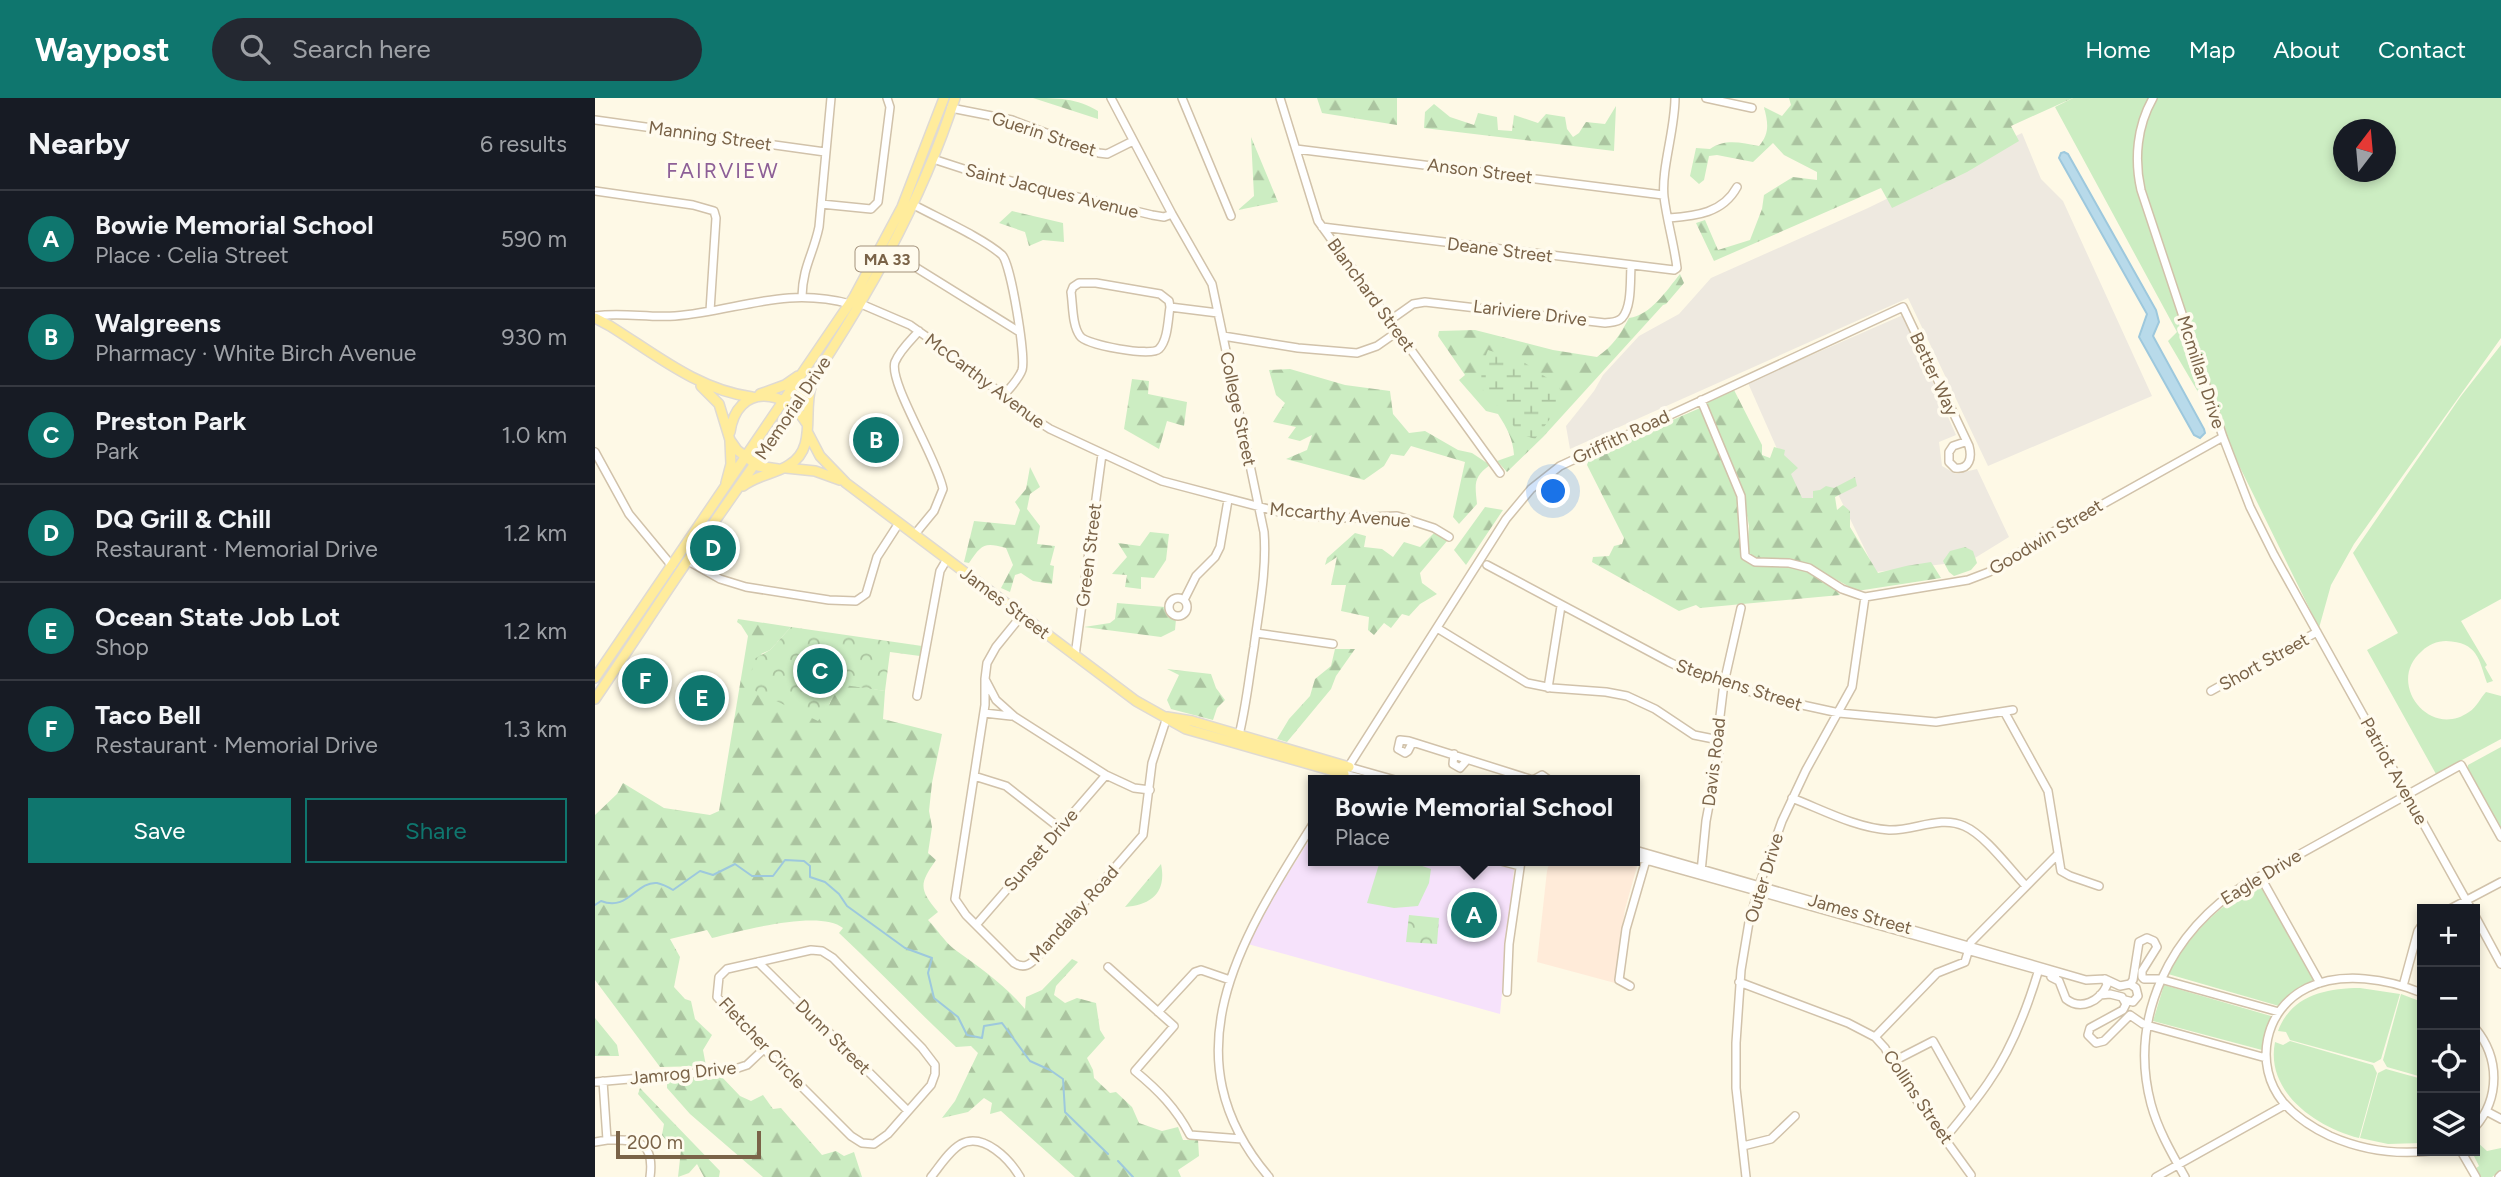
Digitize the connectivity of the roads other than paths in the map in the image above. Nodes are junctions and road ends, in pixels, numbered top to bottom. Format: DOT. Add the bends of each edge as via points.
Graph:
graph roads {
  1 [pos="831,98"];
  2 [pos="887,98"];
  3 [pos="944,98"];
  4 [pos="1111,98"];
  5 [pos="1182,98"];
  6 [pos="1280,98"];
  7 [pos="1675,98"];
  8 [pos="1706,98"];
  9 [pos="2153,98"];
  10 [pos="953,103"];
  11 [pos="1752,108"];
  12 [pos="595,120"];
  13 [pos="1133,141"];
  14 [pos="1296,149"];
  15 [pos="825,152"];
  16 [pos="933,159"];
  17 [pos="1737,187"];
  18 [pos="595,191"];
  19 [pos="1664,195"];
  20 [pos="821,205"];
  21 [pos="913,205"];
  22 [pos="1172,214"];
  23 [pos="1231,216"];
  24 [pos="1669,218"];
  25 [pos="1322,227"];
  26 [pos="891,252"];
  27 [pos="1631,267"];
  28 [pos="802,296"];
  29 [pos="849,304"];
  30 [pos="861,304"];
  31 [pos="1170,307"];
  32 [pos="1903,307"];
  33 [pos="710,311"];
  34 [pos="1218,313"];
  35 [pos="595,317"];
  36 [pos="1389,321"];
  37 [pos="919,331"];
  38 [pos="1018,331"];
  39 [pos="1397,332"];
  40 [pos="1223,336"];
  41 [pos="809,365"];
  42 [pos="818,372"];
  43 [pos="697,381"];
  44 [pos="754,396"];
  45 [pos="1003,396"];
  46 [pos="1702,400"];
  47 [pos="783,401"];
  48 [pos="793,408"];
  49 [pos="808,429"];
  50 [pos="730,437"];
  51 [pos="2223,437"];
  52 [pos="1965,442"];
  53 [pos="595,452"];
  54 [pos="1102,454"];
  55 [pos="750,461"];
  56 [pos="782,469"];
  57 [pos="1500,473"];
  58 [pos="846,483"];
  59 [pos="722,493"];
  60 [pos="734,494"];
  61 [pos="1228,500"];
  62 [pos="1259,508"];
  63 [pos="899,523"];
  64 [pos="915,534"];
  65 [pos="1449,537"];
  66 [pos="947,559"];
  67 [pos="688,561"];
  68 [pos="1487,565"];
  69 [pos="672,566"];
  70 [pos="1865,597"];
  71 [pos="1184,600"];
  72 [pos="1562,606"];
  73 [pos="1741,608"];
  74 [pos="1022,615"];
  75 [pos="1437,628"];
  76 [pos="2317,632"];
  77 [pos="1256,634"];
  78 [pos="1333,644"];
  79 [pos="1075,656"];
  80 [pos="598,674"];
  81 [pos="611,675"];
  82 [pos="985,679"];
  83 [pos="1724,683"];
  84 [pos="1548,688"];
  85 [pos="2211,691"];
  86 [pos="917,696"];
  87 [pos="595,699"];
  88 [pos="2014,710"];
  89 [pos="984,713"];
  90 [pos="1839,713"];
  91 [pos="2005,713"];
  92 [pos="1015,717"];
  93 [pos="1167,717"];
  94 [pos="1238,739"];
  95 [pos="1719,740"];
  96 [pos="1412,743"];
  97 [pos="1344,774"];
  98 [pos="974,775"];
  99 [pos="1106,775"];
  100 [pos="1516,775"];
  101 [pos="1150,790"];
  102 [pos="2407,794"];
  103 [pos="1792,799"];
  104 [pos="1061,829"];
  105 [pos="1308,832"];
  106 [pos="2501,837"];
  107 [pos="1640,852"];
  108 [pos="2057,855"];
  109 [pos="1640,858"];
  110 [pos="1646,860"];
  111 [pos="1520,866"];
  112 [pos="1701,872"];
  113 [pos="2260,876"];
  114 [pos="2501,882"];
  115 [pos="2026,886"];
  116 [pos="2099,886"];
  117 [pos="1758,889"];
  118 [pos="2466,900"];
  119 [pos="2459,904"];
  120 [pos="2468,904"];
  121 [pos="976,925"];
  122 [pos="2480,925"];
  123 [pos="2417,935"];
  124 [pos="1970,949"];
  125 [pos="758,962"];
  126 [pos="2501,964"];
  127 [pos="1108,967"];
  128 [pos="2040,970"];
  129 [pos="2105,979"];
  130 [pos="2160,979"];
  131 [pos="1230,981"];
  132 [pos="1739,982"];
  133 [pos="2321,983"];
  134 [pos="2130,984"];
  135 [pos="1630,986"];
  136 [pos="2403,986"];
  137 [pos="2417,991"];
  138 [pos="1507,992"];
  139 [pos="2100,995"];
  140 [pos="2125,1000"];
  141 [pos="1158,1012"];
  142 [pos="2279,1012"];
  143 [pos="2147,1025"];
  144 [pos="2476,1030"];
  145 [pos="1875,1037"];
  146 [pos="764,1049"];
  147 [pos="2266,1058"];
  148 [pos="1892,1062"];
  149 [pos="599,1081"];
  150 [pos="2497,1084"];
  151 [pos="2285,1105"];
  152 [pos="1970,1107"];
  153 [pos="908,1111"];
  154 [pos="2486,1111"];
  155 [pos="1795,1116"];
  156 [pos="2501,1119"];
  157 [pos="2480,1120"];
  158 [pos="1945,1138"];
  159 [pos="1242,1139"];
  160 [pos="607,1140"];
  161 [pos="595,1142"];
  162 [pos="1743,1146"];
  163 [pos="2417,1151"];
  164 [pos="2464,1156"];
  165 [pos="2178,1165"];
  166 [pos="1971,1175"];
  167 [pos="650,1177"];
  168 [pos="931,1177"];
  169 [pos="1020,1177"];
  170 [pos="1269,1177"];
  171 [pos="1746,1177"];
  172 [pos="2156,1177"];
  173 [pos="2185,1177"];
  174 [pos="2476,1177"];
  1 -- 15 [label="street"];
  2 -- 20 [label="street" via="890,107 878,202 871,209"];
  3 -- 29 [label="main road, Memorial Drive / MA 33" via="907,195"];
  4 -- 13 [label="street, College Street"];
  5 -- 23 [label="street"];
  6 -- 14 [label="street, Blanchard Street"];
  7 -- 19 [label="street"];
  8 -- 11 [label="street"];
  9 -- 51 [label="street, Mcmillan Drive" via="2138,144 2140,183"];
  10 -- 13 [label="street, Guerin Street" via="1099,153 1107,154"];
  10 -- 16 [label="main road, Memorial Drive / MA 33"];
  12 -- 15 [label="street, Manning Street"];
  13 -- 22 [label="street, College Street"];
  14 -- 19 [label="street, Anson Street"];
  14 -- 25 [label="street, Blanchard Street"];
  15 -- 20 [label="street"];
  16 -- 21 [label="main road, Memorial Drive / MA 33"];
  16 -- 22 [label="street, Saint Jacques Avenue" via="1152,215"];
  17 -- 24 [label="street" via="1717,209"];
  18 -- 33 [label="street" via="714,211"];
  19 -- 24 [label="street"];
  20 -- 28 [label="street"];
  21 -- 26 [label="main road, Memorial Drive / MA 33"];
  21 -- 38 [label="street" via="1003,256 1013,284"];
  22 -- 34 [label="street, College Street" via="1212,284"];
  24 -- 27 [label="street, Deane Street" via="1677,268"];
  25 -- 27 [label="street, Deane Street"];
  25 -- 36 [label="street, Blanchard Street"];
  26 -- 30 [label="main road, Memorial Drive / MA 33"];
  26 -- 38 [label="street"];
  27 -- 36 [label="street, Lariviere Drive" via="1627,304 1617,321 1425,302 1413,304"];
  28 -- 29 [label="street"];
  28 -- 33 [label="street"];
  29 -- 41 [label="main road, Memorial Drive / MA 33"];
  30 -- 37 [label="street, McCarthy Avenue"];
  30 -- 42 [label="main road, Memorial Drive / MA 33"];
  31 -- 31 [label="street" via="1160,294 1096,283 1079,283 1072,292 1077,331 1092,344 1155,352 1164,341"];
  31 -- 34 [label="street"];
  32 -- 46 [label="street, Griffith Road"];
  32 -- 52 [label="street, Better Way"];
  33 -- 35 [label="street" via="670,317"];
  34 -- 40 [label="street, College Street"];
  35 -- 43 [label="main road"];
  36 -- 39 [label="street, Blanchard Street"];
  37 -- 45 [label="street, McCarthy Avenue"];
  37 -- 64 [label="street" via="897,358 894,373 943,489"];
  38 -- 45 [label="street" via="1022,370"];
  39 -- 40 [label="street" via="1365,352 1345,353"];
  39 -- 57 [label="street, Blanchard Street"];
  40 -- 62 [label="street, College Street"];
  41 -- 44 [label="main road" via="791,382"];
  41 -- 47 [label="main road, Memorial Drive / MA 33"];
  42 -- 48 [label="main road, Memorial Drive / MA 33"];
  42 -- 49 [label="main road" via="809,394"];
  43 -- 44 [label="main road" via="728,393"];
  43 -- 50 [label="main road" via="719,404"];
  44 -- 47 [label="main road"];
  44 -- 50 [label="main road" via="738,410"];
  45 -- 54 [label="street, McCarthy Avenue" via="1050,429"];
  46 -- 70 [label="street" via="1741,496 1745,556 1755,562 1804,566"];
  46 -- 75 [label="street, Griffith Road" via="1580,456 1537,483 1506,519"];
  47 -- 48 [label="main road, James Street"];
  47 -- 55 [label="main road, Memorial Drive / MA 33"];
  48 -- 49 [label="main road, James Street"];
  48 -- 55 [label="main road, Memorial Drive / MA 33"];
  49 -- 56 [label="main road" via="802,453"];
  49 -- 58 [label="main road, James Street" via="820,456"];
  50 -- 55 [label="main road"];
  50 -- 59 [label="main road" via="730,468"];
  51 -- 70 [label="street, Goodwin Street" via="1976,578"];
  51 -- 76 [label="street, Mcmillan Drive" via="2265,537"];
  53 -- 69 [label="street" via="629,514"];
  54 -- 61 [label="street, McCarthy Avenue" via="1163,481"];
  54 -- 79 [label="street, Green Street"];
  55 -- 56 [label="main road, James Street"];
  55 -- 59 [label="main road, Memorial Drive / MA 33"];
  55 -- 60 [label="main road, Memorial Drive / MA 33"];
  56 -- 58 [label="main road, James Street" via="814,471"];
  56 -- 60 [label="main road" via="756,478"];
  58 -- 63 [label="main road, James Street"];
  59 -- 69 [label="main road, Memorial Drive / MA 33"];
  60 -- 67 [label="main road, Memorial Drive / MA 33"];
  61 -- 62 [label="street, Mccarthy Avenue"];
  61 -- 71 [label="street" via="1220,547 1196,576"];
  62 -- 65 [label="street, Mccarthy Avenue" via="1319,517 1397,516 1434,527"];
  62 -- 77 [label="street, College Street" via="1265,558"];
  63 -- 64 [label="main road, James Street"];
  63 -- 67 [label="street" via="877,557 866,594 856,601 746,587"];
  64 -- 66 [label="main road, James Street"];
  66 -- 74 [label="main road, James Street"];
  66 -- 86 [label="street" via="940,571"];
  67 -- 81 [label="main road, Memorial Drive / MA 33"];
  68 -- 72 [label="street, Stephens Street"];
  69 -- 80 [label="main road, Memorial Drive / MA 33"];
  70 -- 90 [label="street, Outer Drive" via="1854,679"];
  72 -- 83 [label="street, Stephens Street" via="1669,662"];
  72 -- 84 [label="street"];
  73 -- 83 [label="street, Davis Road"];
  74 -- 79 [label="main road, James Street"];
  74 -- 82 [label="street, Mandalay Road" via="992,653"];
  75 -- 84 [label="street" via="1519,680"];
  75 -- 97 [label="street, Griffith Road"];
  76 -- 85 [label="street, Short Street"];
  76 -- 102 [label="street, Patriot Avenue"];
  77 -- 78 [label="street"];
  77 -- 94 [label="street, College Street"];
  79 -- 93 [label="main road, James Street" via="1136,701"];
  80 -- 81 [label="main road"];
  81 -- 87 [label="main road, Memorial Drive / MA 33"];
  82 -- 89 [label="street, Mandalay Road"];
  82 -- 92 [label="street" via="996,700"];
  83 -- 90 [label="street, Stephens Street"];
  83 -- 95 [label="street, Davis Road"];
  84 -- 95 [label="street" via="1627,696 1694,735"];
  88 -- 91 [label="street, Stephens Street"];
  89 -- 92 [label="street"];
  89 -- 98 [label="street, Mandalay Road"];
  90 -- 91 [label="street, Stephens Street" via="1936,722"];
  90 -- 103 [label="street, Outer Drive"];
  91 -- 108 [label="street" via="2048,791"];
  92 -- 99 [label="street"];
  93 -- 94 [label="main road, James Street" via="1185,729"];
  93 -- 101 [label="street, Mandalay Road" via="1152,763"];
  94 -- 97 [label="main road, James Street"];
  95 -- 112 [label="street, Davis Road"];
  96 -- 100 [label="street"];
  98 -- 104 [label="street" via="1003,785"];
  98 -- 121 [label="street, Mandalay Road" via="955,899"];
  99 -- 101 [label="street"];
  99 -- 104 [label="street, Sunset Drive"];
  101 -- 121 [label="street, Mandalay Road" via="1140,840 1032,962 1024,967 1014,963"];
  102 -- 106 [label="street, Eagle Drive" via="2461,765"];
  102 -- 113 [label="street, Eagle Drive"];
  102 -- 118 [label="street, Patriot Avenue"];
  103 -- 115 [label="street" via="1881,829 1904,830 1942,822 1962,825"];
  103 -- 117 [label="street, Outer Drive"];
  104 -- 121 [label="street, Sunset Drive"];
  105 -- 131 [label="street" via="1261,909"];
  107 -- 112 [label="street, James Street"];
  108 -- 115 [label="street"];
  108 -- 116 [label="street" via="2065,874"];
  109 -- 110 [label="street, James Street"];
  110 -- 112 [label="street, James Street"];
  110 -- 135 [label="street" via="1624,937 1619,980"];
  111 -- 138 [label="street"];
  112 -- 117 [label="street, James Street"];
  113 -- 130 [label="street, Eagle Drive" via="2204,915"];
  113 -- 133 [label="street"];
  114 -- 118 [label="street"];
  115 -- 124 [label="street" via="1991,919"];
  117 -- 124 [label="street, James Street"];
  117 -- 132 [label="street, Outer Drive"];
  118 -- 119 [label="street"];
  118 -- 120 [label="street, Patriot Avenue"];
  122 -- 126 [label="street"];
  123 -- 136 [label="street"];
  124 -- 128 [label="street, James Street"];
  124 -- 145 [label="street" via="1964,963 1937,973"];
  125 -- 146 [label="street, Fletcher Circle" via="724,971 716,992 720,1003"];
  125 -- 153 [label="street, Dunn Street"];
  125 -- 153 [label="street, Fletcher Circle" via="816,950 833,958 935,1065 933,1083"];
  127 -- 141 [label="street"];
  128 -- 129 [label="street, James Street"];
  128 -- 139 [label="street, James Street" via="2057,979 2065,997 2074,1004 2087,1004"];
  128 -- 152 [label="street" via="2008,1049"];
  129 -- 134 [label="street, James Street" via="2120,986"];
  129 -- 139 [label="street" via="2107,987"];
  130 -- 134 [label="street" via="2142,977 2157,947 2147,937 2139,942"];
  130 -- 142 [label="street"];
  130 -- 143 [label="street, Eagle Drive"];
  131 -- 141 [label="street" via="1195,972"];
  131 -- 159 [label="street" via="1219,1026 1218,1066 1226,1105"];
  132 -- 145 [label="street, Collins Street"];
  132 -- 162 [label="street, Outer Drive" via="1735,1068"];
  133 -- 136 [label="street" via="2360,979"];
  133 -- 142 [label="street" via="2295,995"];
  134 -- 140 [label="street" via="2138,996 2133,1002"];
  136 -- 137 [label="street"];
  139 -- 140 [label="street"];
  140 -- 143 [label="street" via="2123,1010 2090,1028 2090,1039 2101,1043 2130,1015"];
  141 -- 159 [label="street" via="1174,1026 1135,1071 1160,1092 1190,1135"];
  142 -- 147 [label="street" via="2269,1034"];
  143 -- 147 [label="street"];
  143 -- 165 [label="street, Eagle Drive" via="2149,1095"];
  144 -- 150 [label="street" via="2489,1050"];
  145 -- 148 [label="street, Collins Street"];
  146 -- 149 [label="street, Jamrog Drive" via="747,1065 732,1070"];
  146 -- 153 [label="street, Fletcher Circle" via="859,1142 879,1142"];
  147 -- 151 [label="street" via="2271,1083"];
  148 -- 152 [label="street" via="1933,1041"];
  148 -- 158 [label="street, Collins Street"];
  149 -- 160 [label="street"];
  150 -- 154 [label="street"];
  151 -- 163 [label="street" via="2322,1132 2353,1145"];
  151 -- 165 [label="street"];
  152 -- 158 [label="street"];
  154 -- 156 [label="street"];
  154 -- 157 [label="street"];
  155 -- 162 [label="street" via="1774,1138"];
  158 -- 166 [label="street, Collins Street"];
  159 -- 170 [label="street"];
  160 -- 161 [label="street"];
  160 -- 167 [label="street" via="642,1144 651,1160"];
  162 -- 171 [label="street, Outer Drive"];
  164 -- 174 [label="street"];
  165 -- 172 [label="street"];
  165 -- 173 [label="street, Eagle Drive"];
  168 -- 169 [label="street" via="956,1147 971,1141 1002,1154"];
}
